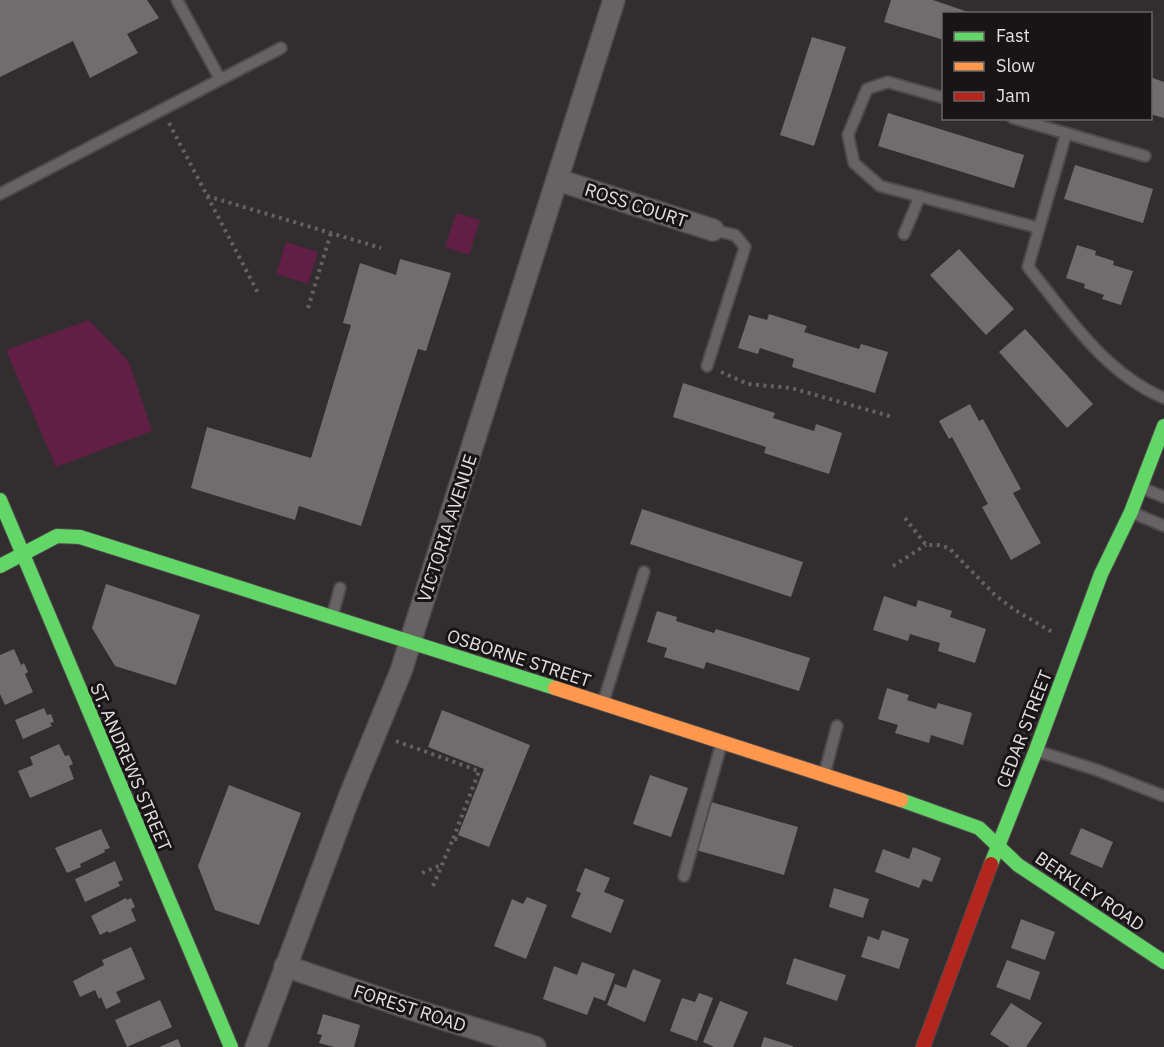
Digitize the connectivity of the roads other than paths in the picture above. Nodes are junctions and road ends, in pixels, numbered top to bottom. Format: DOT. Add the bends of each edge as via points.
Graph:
graph roads {
  1 [pos="177,0"];
  2 [pos="614,0"];
  3 [pos="281,48"];
  4 [pos="220,79"];
  5 [pos="942,97"];
  6 [pos="1020,120"];
  7 [pos="1066,134"];
  8 [pos="1145,156"];
  9 [pos="558,180"];
  10 [pos="0,194"];
  11 [pos="920,196"];
  12 [pos="1039,228"];
  13 [pos="713,230"];
  14 [pos="904,234"];
  15 [pos="707,366"];
  16 [pos="1164,398"];
  17 [pos="1164,426"];
  18 [pos="1141,487"];
  19 [pos="1164,497"];
  20 [pos="0,500"];
  21 [pos="1131,512"];
  22 [pos="1164,526"];
  23 [pos="22,554"];
  24 [pos="0,566"];
  25 [pos="644,572"];
  26 [pos="340,588"];
  27 [pos="332,617"];
  28 [pos="410,642"];
  29 [pos="603,703"];
  30 [pos="837,726"];
  31 [pos="723,742"];
  32 [pos="1036,750"];
  33 [pos="824,774"];
  34 [pos="1164,796"];
  35 [pos="998,848"];
  36 [pos="684,876"];
  37 [pos="1164,962"];
  38 [pos="285,966"];
  39 [pos="231,1047"];
  40 [pos="255,1047"];
  41 [pos="535,1047"];
  42 [pos="923,1047"];
  1 -- 4 [label="lane"];
  2 -- 9 [label="street, VICTORIA AVENUE"];
  3 -- 4 [label="lane"];
  4 -- 10 [label="lane"];
  5 -- 11 [label="lane" via="888,82 867,89 848,135 854,164 880,186"];
  6 -- 7 [label="lane"];
  7 -- 8 [label="lane"];
  7 -- 12 [label="lane"];
  9 -- 13 [label="street, ROSS COURT"];
  9 -- 28 [label="street, VICTORIA AVENUE"];
  11 -- 12 [label="lane"];
  11 -- 14 [label="lane"];
  12 -- 16 [label="lane" via="1028,267 1094,350 1144,389"];
  13 -- 15 [label="lane" via="735,235 745,247"];
  17 -- 18 [label="street, CEDAR STREET"];
  18 -- 19 [label="lane"];
  18 -- 21 [label="street, CEDAR STREET"];
  20 -- 23 [label="street, ST. ANDREWS STREET"];
  21 -- 22 [label="lane"];
  21 -- 32 [label="street, CEDAR STREET" via="1101,574"];
  23 -- 24 [label="street, OSBORNE STREET"];
  23 -- 27 [label="street, OSBORNE STREET" via="57,536 80,537"];
  23 -- 39 [label="street, ST. ANDREWS STREET"];
  25 -- 29 [label="lane"];
  26 -- 27 [label="lane"];
  27 -- 28 [label="street, OSBORNE STREET"];
  28 -- 29 [label="street, OSBORNE STREET"];
  28 -- 38 [label="street, VICTORIA AVENUE"];
  29 -- 31 [label="street, OSBORNE STREET"];
  30 -- 33 [label="lane"];
  31 -- 33 [label="street, OSBORNE STREET"];
  31 -- 36 [label="lane"];
  32 -- 34 [label="lane"];
  32 -- 35 [label="street, CEDAR STREET"];
  33 -- 35 [label="street, OSBORNE STREET" via="964,821 979,828"];
  35 -- 37 [label="street, BERKLEY ROAD"];
  35 -- 42 [label="street, CEDAR STREET"];
  38 -- 40 [label="street, VICTORIA AVENUE"];
  38 -- 41 [label="street, FOREST ROAD"];
}
